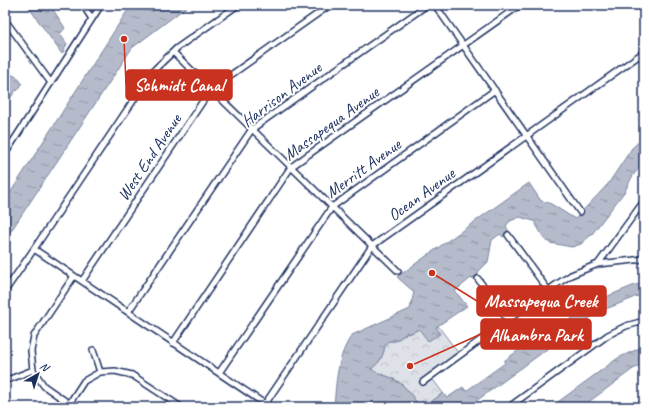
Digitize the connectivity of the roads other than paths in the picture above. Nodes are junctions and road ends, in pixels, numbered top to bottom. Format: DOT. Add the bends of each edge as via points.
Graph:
graph roads {
  1 [pos="83,5"];
  2 [pos="101,5"];
  3 [pos="330,5"];
  4 [pos="427,5"];
  5 [pos="435,5"];
  6 [pos="520,5"];
  7 [pos="236,6"];
  8 [pos="92,19"];
  9 [pos="5,20"];
  10 [pos="9,26"];
  11 [pos="5,32"];
  12 [pos="463,45"];
  13 [pos="175,50"];
  14 [pos="644,52"];
  15 [pos="51,83"];
  16 [pos="211,89"];
  17 [pos="495,90"];
  18 [pos="252,129"];
  19 [pos="526,135"];
  20 [pos="5,154"];
  21 [pos="291,167"];
  22 [pos="644,201"];
  23 [pos="332,207"];
  24 [pos="580,212"];
  25 [pos="508,235"];
  26 [pos="372,246"];
  27 [pos="34,249"];
  28 [pos="644,259"];
  29 [pos="598,264"];
  30 [pos="398,271"];
  31 [pos="74,276"];
  32 [pos="478,279"];
  33 [pos="82,281"];
  34 [pos="548,290"];
  35 [pos="5,291"];
  36 [pos="128,312"];
  37 [pos="508,320"];
  38 [pos="644,321"];
  39 [pos="174,343"];
  40 [pos="92,350"];
  41 [pos="33,370"];
  42 [pos="100,372"];
  43 [pos="219,374"];
  44 [pos="5,381"];
  45 [pos="423,382"];
  46 [pos="69,404"];
  47 [pos="644,404"];
  48 [pos="264,406"];
  49 [pos="74,407"];
  50 [pos="181,407"];
  51 [pos="509,407"];
  52 [pos="639,407"];
  1 -- 8 [label="street"];
  2 -- 8 [label="street"];
  3 -- 16 [label="street, West End Avenue"];
  4 -- 18 [label="street, Harrison Avenue"];
  5 -- 12 [label="street"];
  6 -- 12 [label="street, Massapequa Avenue"];
  7 -- 13 [label="street"];
  8 -- 15 [label="street"];
  9 -- 10 [label="street"];
  10 -- 11 [label="street"];
  10 -- 15 [label="street"];
  12 -- 17 [label="street"];
  12 -- 21 [label="street, Massapequa Avenue"];
  13 -- 16 [label="street"];
  13 -- 27 [label="street" via="153,71"];
  14 -- 19 [label="street, Ocean Avenue"];
  15 -- 20 [label="street"];
  16 -- 18 [label="street"];
  16 -- 33 [label="street, West End Avenue"];
  17 -- 19 [label="street"];
  17 -- 23 [label="street, Merritt Avenue"];
  18 -- 21 [label="street"];
  18 -- 36 [label="street, Harrison Avenue"];
  19 -- 24 [label="street"];
  19 -- 26 [label="street, Ocean Avenue"];
  21 -- 23 [label="street"];
  21 -- 39 [label="street, Massapequa Avenue"];
  22 -- 29 [label="street"];
  23 -- 26 [label="street"];
  23 -- 43 [label="street, Merritt Avenue"];
  25 -- 34 [label="street"];
  26 -- 30 [label="street"];
  26 -- 48 [label="street, Ocean Avenue"];
  27 -- 31 [label="street"];
  27 -- 35 [label="street"];
  28 -- 29 [label="street"];
  29 -- 34 [label="street" via="571,275"];
  31 -- 33 [label="street"];
  31 -- 41 [label="street" via="34,336 31,351"];
  32 -- 37 [label="street"];
  33 -- 36 [label="street"];
  34 -- 37 [label="street"];
  36 -- 39 [label="street"];
  37 -- 45 [label="street"];
  38 -- 51 [label="street" via="608,335"];
  39 -- 43 [label="street"];
  40 -- 42 [label="street"];
  41 -- 44 [label="street"];
  41 -- 46 [label="street" via="44,386"];
  42 -- 46 [label="street" via="84,382"];
  42 -- 50 [label="street" via="115,370 132,375"];
  43 -- 48 [label="street"];
  46 -- 49 [label="street"];
  47 -- 52 [label="street"];
}
